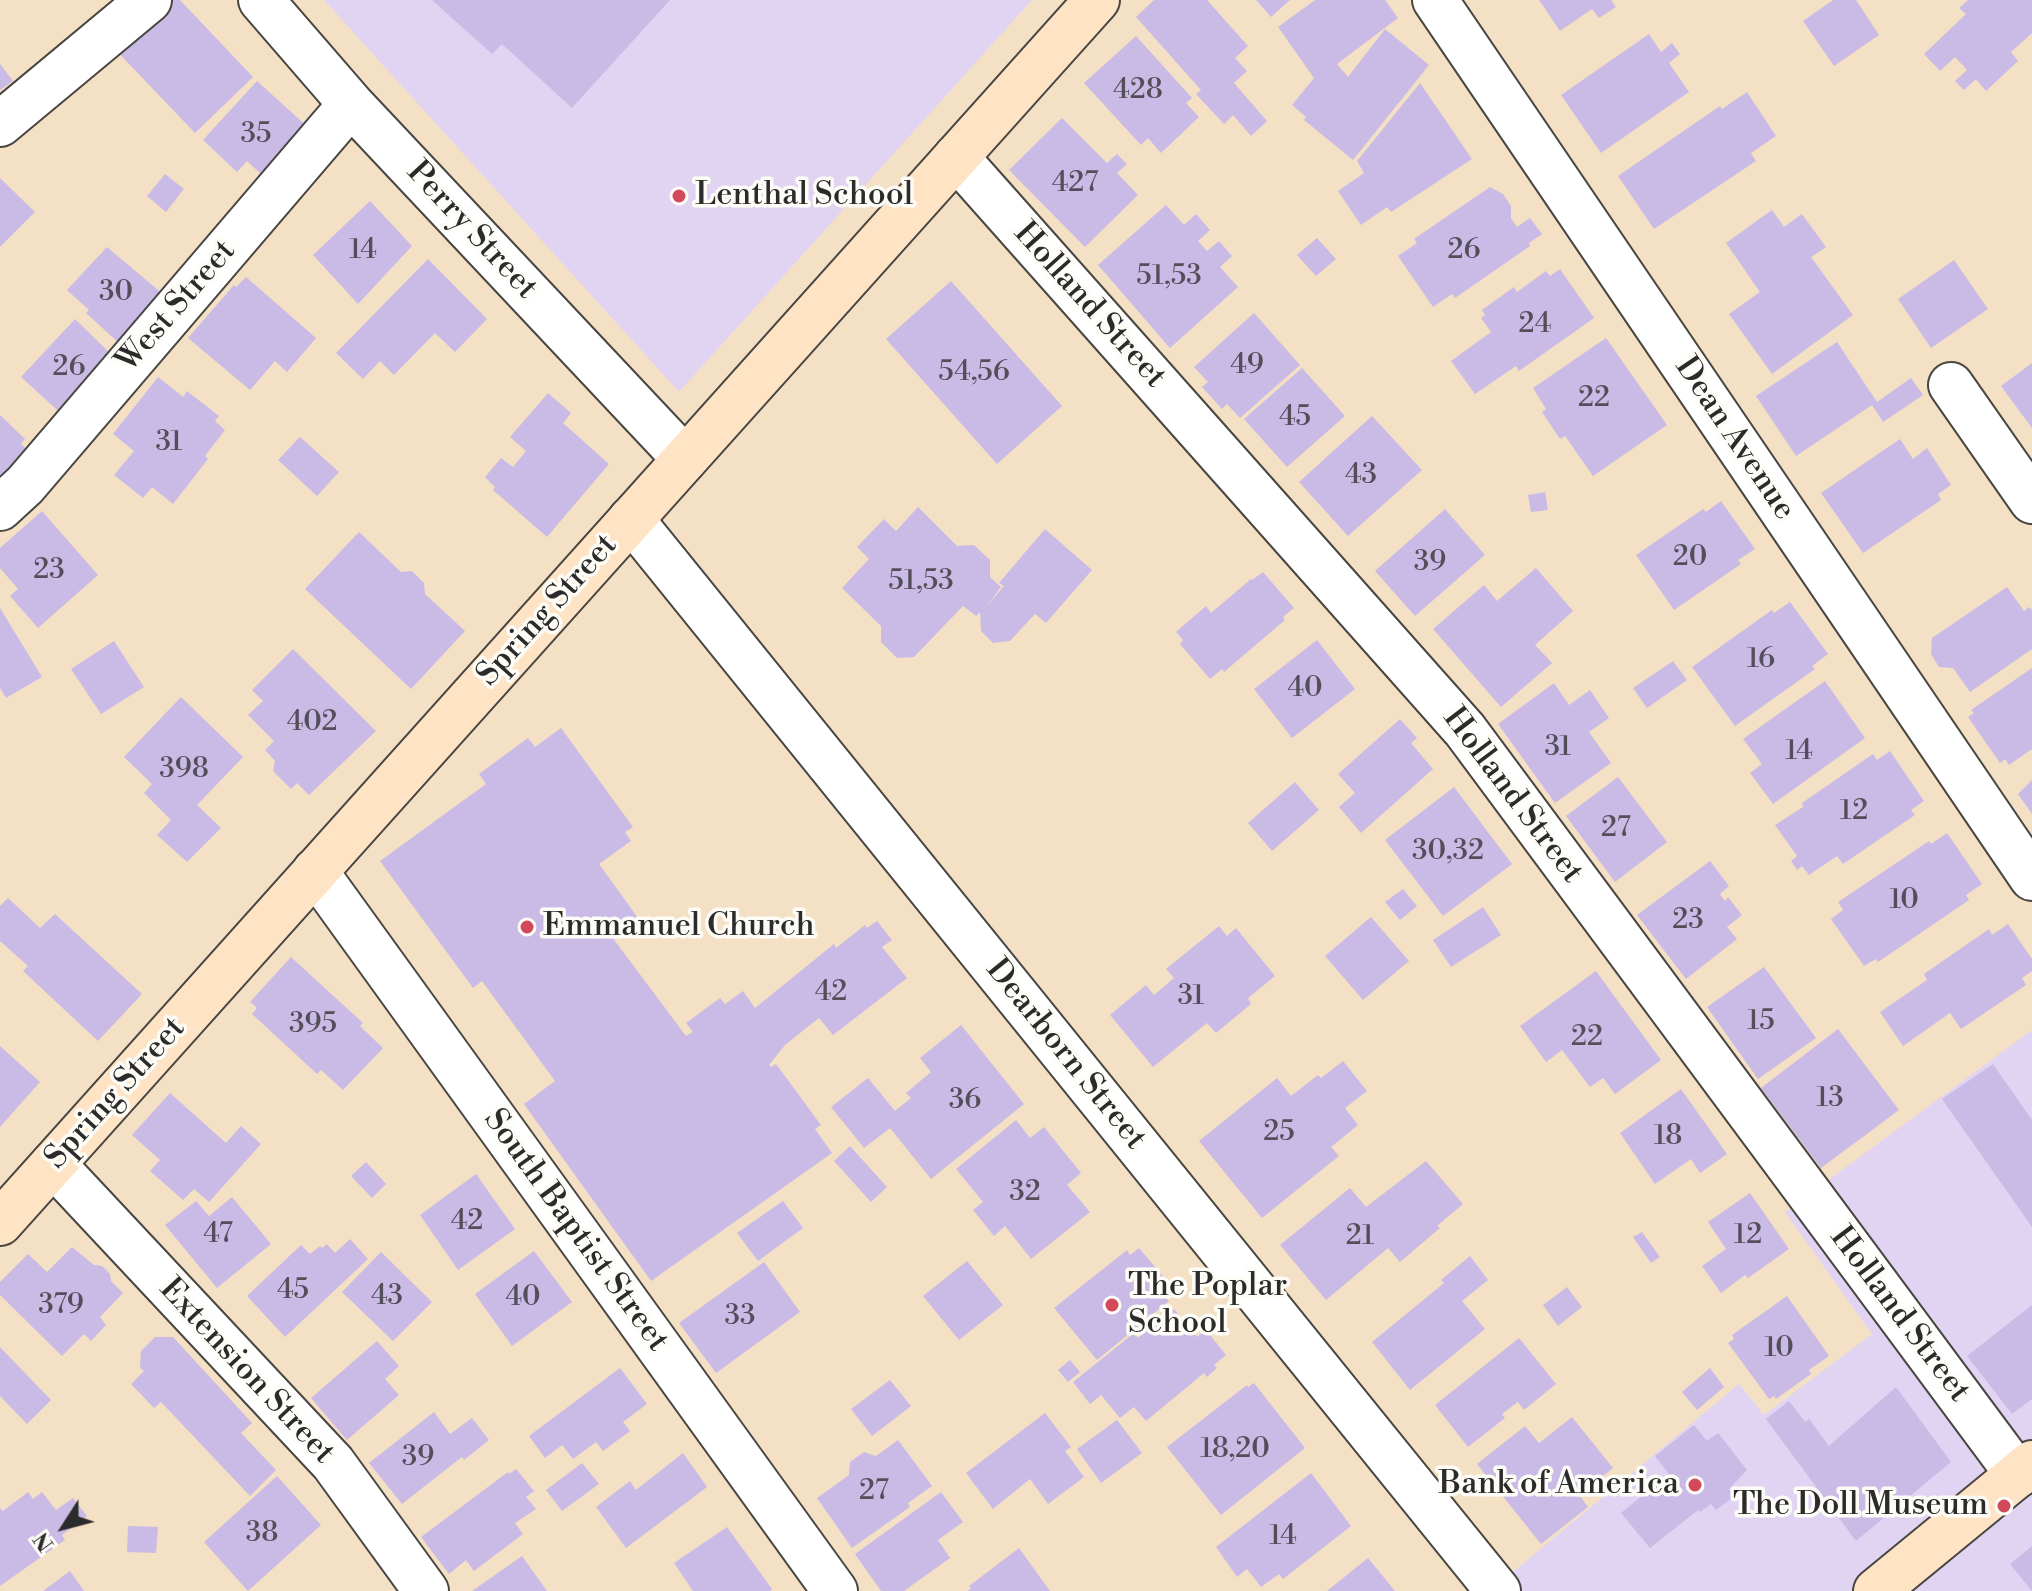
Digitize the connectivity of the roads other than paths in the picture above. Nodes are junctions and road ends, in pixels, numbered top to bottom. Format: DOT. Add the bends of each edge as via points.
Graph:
graph roads {
  1 [pos="149,0"];
  2 [pos="261,0"];
  3 [pos="1097,0"];
  4 [pos="1435,0"];
  5 [pos="351,104"];
  6 [pos="0,124"];
  7 [pos="956,157"];
  8 [pos="1951,385"];
  9 [pos="685,459"];
  10 [pos="2032,501"];
  11 [pos="0,508"];
  12 [pos="631,519"];
  13 [pos="315,871"];
  14 [pos="2032,878"];
  15 [pos="53,1164"];
  16 [pos="0,1223"];
  17 [pos="2025,1469"];
  18 [pos="426,1591"];
  19 [pos="835,1591"];
  20 [pos="1498,1591"];
  21 [pos="1876,1591"];
  1 -- 6 [label="street"];
  2 -- 5 [label="street, Perry Street"];
  3 -- 7 [label="main road, Spring Street"];
  4 -- 14 [label="street, Dean Avenue"];
  5 -- 9 [label="street, Perry Street"];
  5 -- 11 [label="street, West Street"];
  7 -- 9 [label="main road, Spring Street"];
  7 -- 17 [label="street, Holland Street" via="1465,730"];
  8 -- 10 [label="street"];
  9 -- 12 [label="main road, Spring Street"];
  12 -- 13 [label="main road, Spring Street"];
  12 -- 20 [label="street, Dearborn Street"];
  13 -- 15 [label="main road, Spring Street"];
  13 -- 19 [label="street, South Baptist Street"];
  15 -- 16 [label="main road, Spring Street"];
  15 -- 18 [label="street, Extension Street" via="333,1463"];
  17 -- 21 [label="main road"];
}
